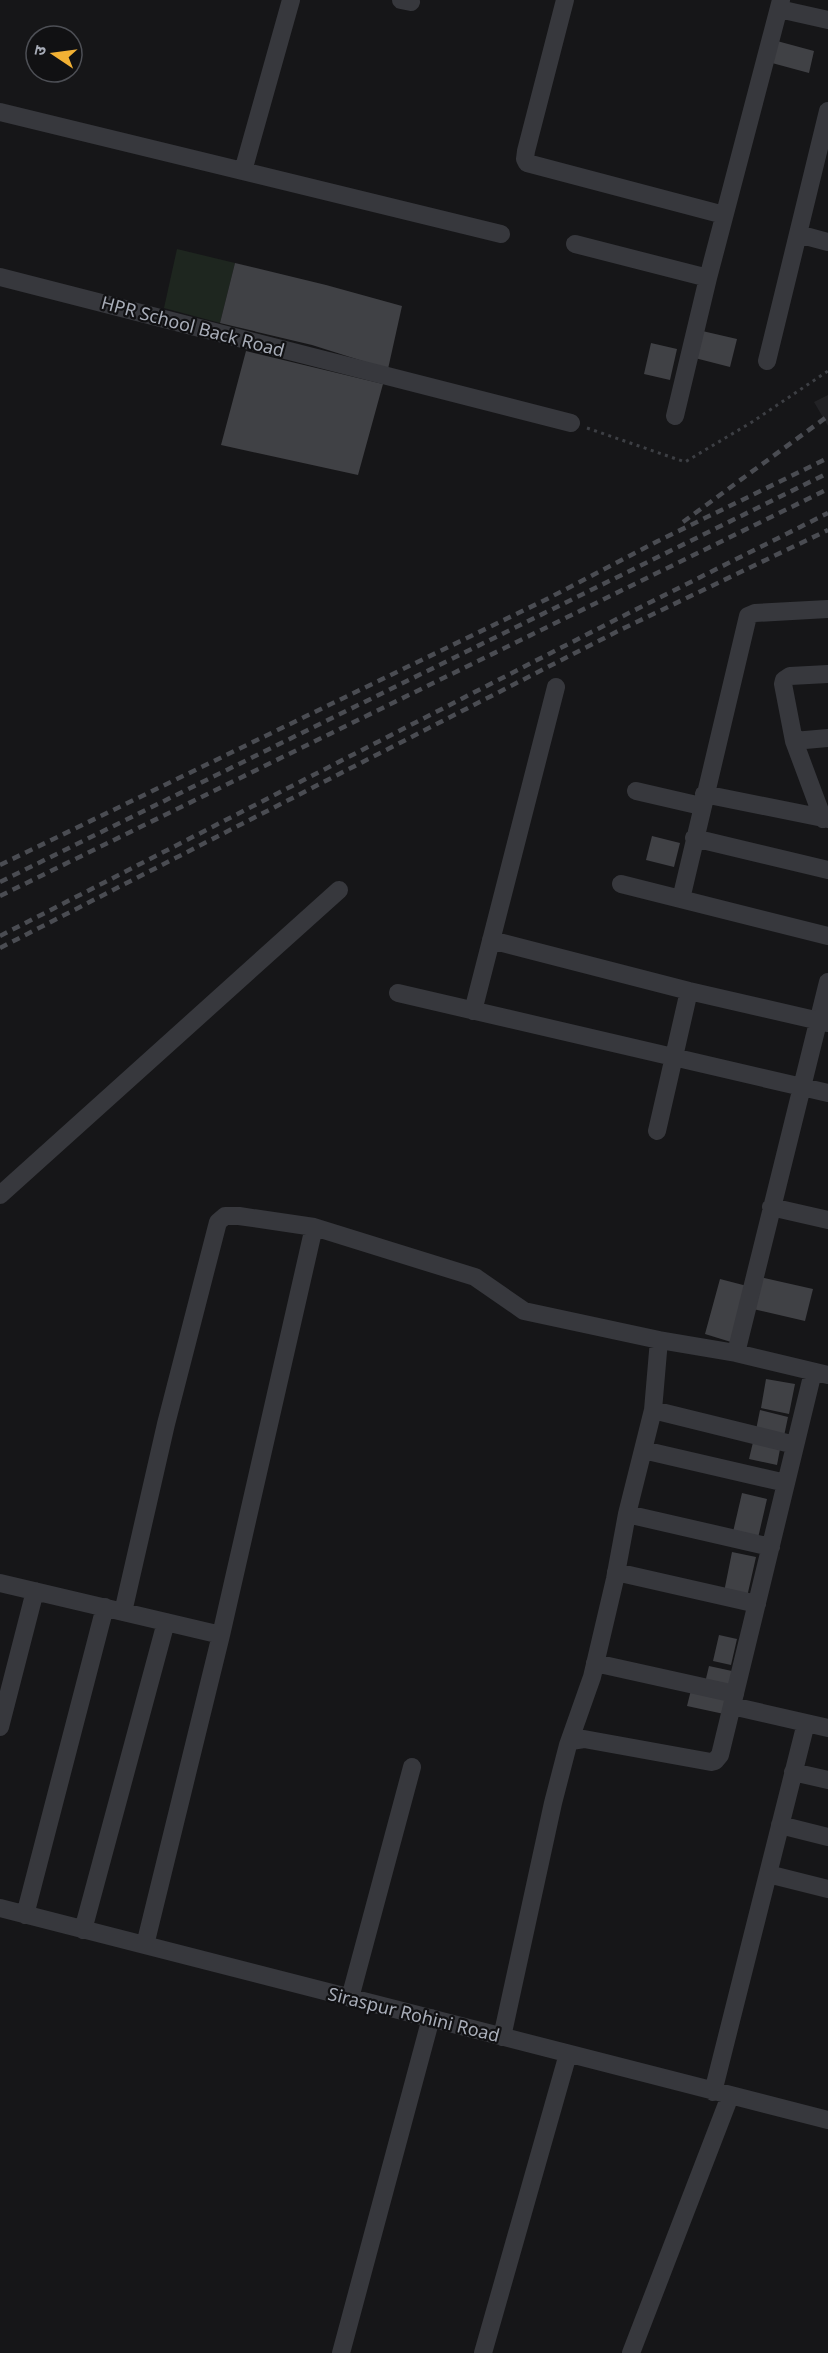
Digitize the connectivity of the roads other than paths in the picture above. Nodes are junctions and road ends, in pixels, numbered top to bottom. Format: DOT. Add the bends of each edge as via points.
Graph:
graph roads {
  1 [pos="291,0"];
  2 [pos="565,0"];
  3 [pos="780,4"];
  4 [pos="828,21"];
  5 [pos="828,111"];
  6 [pos="0,112"];
  7 [pos="243,171"];
  8 [pos="724,214"];
  9 [pos="501,234"];
  10 [pos="798,234"];
  11 [pos="828,242"];
  12 [pos="575,243"];
  13 [pos="0,277"];
  14 [pos="708,278"];
  15 [pos="767,361"];
  16 [pos="675,416"];
  17 [pos="571,423"];
  18 [pos="828,609"];
  19 [pos="828,674"];
  20 [pos="556,687"];
  21 [pos="828,738"];
  22 [pos="794,741"];
  23 [pos="636,791"];
  24 [pos="703,800"];
  25 [pos="825,819"];
  26 [pos="694,838"];
  27 [pos="828,870"];
  28 [pos="621,884"];
  29 [pos="339,890"];
  30 [pos="681,899"];
  31 [pos="828,936"];
  32 [pos="491,940"];
  33 [pos="828,982"];
  34 [pos="689,991"];
  35 [pos="398,993"];
  36 [pos="473,1011"];
  37 [pos="823,1022"];
  38 [pos="673,1058"];
  39 [pos="801,1087"];
  40 [pos="828,1093"];
  41 [pos="657,1131"];
  42 [pos="0,1195"];
  43 [pos="771,1207"];
  44 [pos="828,1220"];
  45 [pos="314,1227"];
  46 [pos="659,1340"];
  47 [pos="736,1353"];
  48 [pos="820,1373"];
  49 [pos="653,1410"];
  50 [pos="795,1445"];
  51 [pos="643,1450"];
  52 [pos="786,1483"];
  53 [pos="627,1514"];
  54 [pos="771,1547"];
  55 [pos="616,1572"];
  56 [pos="0,1583"];
  57 [pos="35,1591"];
  58 [pos="757,1604"];
  59 [pos="105,1607"];
  60 [pos="123,1612"];
  61 [pos="166,1622"];
  62 [pos="221,1635"];
  63 [pos="595,1663"];
  64 [pos="734,1700"];
  65 [pos="806,1723"];
  66 [pos="0,1726"];
  67 [pos="828,1728"];
  68 [pos="568,1745"];
  69 [pos="412,1767"];
  70 [pos="793,1772"];
  71 [pos="828,1780"];
  72 [pos="780,1825"];
  73 [pos="828,1838"];
  74 [pos="768,1874"];
  75 [pos="828,1889"];
  76 [pos="0,1908"];
  77 [pos="24,1915"];
  78 [pos="83,1929"];
  79 [pos="145,1946"];
  80 [pos="350,1998"];
  81 [pos="431,2018"];
  82 [pos="502,2037"];
  83 [pos="568,2054"];
  84 [pos="721,2094"];
  85 [pos="828,2120"];
  86 [pos="341,2353"];
  87 [pos="483,2353"];
  88 [pos="631,2353"];
  1 -- 7 [label="street"];
  2 -- 8 [label="street" via="526,151 527,163"];
  3 -- 4 [label="street"];
  3 -- 8 [label="street"];
  5 -- 10 [label="street"];
  6 -- 7 [label="street"];
  7 -- 9 [label="street"];
  8 -- 14 [label="street"];
  10 -- 11 [label="street"];
  10 -- 15 [label="street"];
  12 -- 14 [label="street"];
  13 -- 17 [label="street, HPR School Back Road"];
  14 -- 16 [label="street"];
  18 -- 24 [label="street" via="748,616"];
  19 -- 22 [label="street" via="790,676 784,680"];
  20 -- 32 [label="street"];
  21 -- 22 [label="street"];
  22 -- 25 [label="street"];
  23 -- 24 [label="street"];
  24 -- 25 [label="street"];
  24 -- 26 [label="street"];
  26 -- 27 [label="street"];
  26 -- 30 [label="street"];
  28 -- 30 [label="street"];
  29 -- 42 [label="street"];
  30 -- 31 [label="street"];
  32 -- 34 [label="street"];
  32 -- 36 [label="street"];
  33 -- 37 [label="street"];
  34 -- 37 [label="street"];
  34 -- 38 [label="street"];
  35 -- 36 [label="street"];
  36 -- 38 [label="street"];
  37 -- 39 [label="street"];
  38 -- 39 [label="street"];
  38 -- 41 [label="street"];
  39 -- 40 [label="street"];
  39 -- 43 [label="street"];
  43 -- 44 [label="street"];
  43 -- 47 [label="street"];
  45 -- 46 [label="street" via="475,1277 524,1311"];
  45 -- 60 [label="street" via="238,1216 225,1216 219,1222 185,1347"];
  45 -- 62 [label="street"];
  46 -- 47 [label="street"];
  46 -- 49 [label="street"];
  47 -- 48 [label="street"];
  48 -- 50 [label="street"];
  49 -- 50 [label="street"];
  49 -- 51 [label="street"];
  50 -- 52 [label="street"];
  51 -- 52 [label="street"];
  51 -- 53 [label="street"];
  52 -- 54 [label="street"];
  53 -- 54 [label="street"];
  53 -- 55 [label="street"];
  54 -- 58 [label="street"];
  55 -- 58 [label="street"];
  55 -- 63 [label="street"];
  56 -- 57 [label="street"];
  57 -- 59 [label="street"];
  57 -- 66 [label="street"];
  58 -- 64 [label="street"];
  59 -- 60 [label="street"];
  59 -- 77 [label="street"];
  60 -- 61 [label="street"];
  61 -- 62 [label="street"];
  61 -- 78 [label="street"];
  62 -- 79 [label="street"];
  63 -- 64 [label="street"];
  63 -- 68 [label="street"];
  64 -- 65 [label="street"];
  64 -- 68 [label="street" via="715,1761 577,1738"];
  65 -- 67 [label="street"];
  65 -- 70 [label="street"];
  68 -- 82 [label="street"];
  69 -- 80 [label="street"];
  70 -- 71 [label="street"];
  70 -- 72 [label="street"];
  72 -- 73 [label="street"];
  72 -- 74 [label="street"];
  74 -- 75 [label="street"];
  74 -- 84 [label="street"];
  76 -- 77 [label="street, Siraspur Rohini Road"];
  77 -- 78 [label="street, Siraspur Rohini Road"];
  78 -- 79 [label="street, Siraspur Rohini Road"];
  79 -- 80 [label="street, Siraspur Rohini Road"];
  80 -- 81 [label="street, Siraspur Rohini Road"];
  81 -- 82 [label="street, Siraspur Rohini Road"];
  81 -- 86 [label="street"];
  82 -- 83 [label="street, Siraspur Rohini Road"];
  83 -- 84 [label="street, Siraspur Rohini Road"];
  83 -- 87 [label="street"];
  84 -- 85 [label="street, Siraspur Rohini Road"];
  84 -- 88 [label="street"];
}
